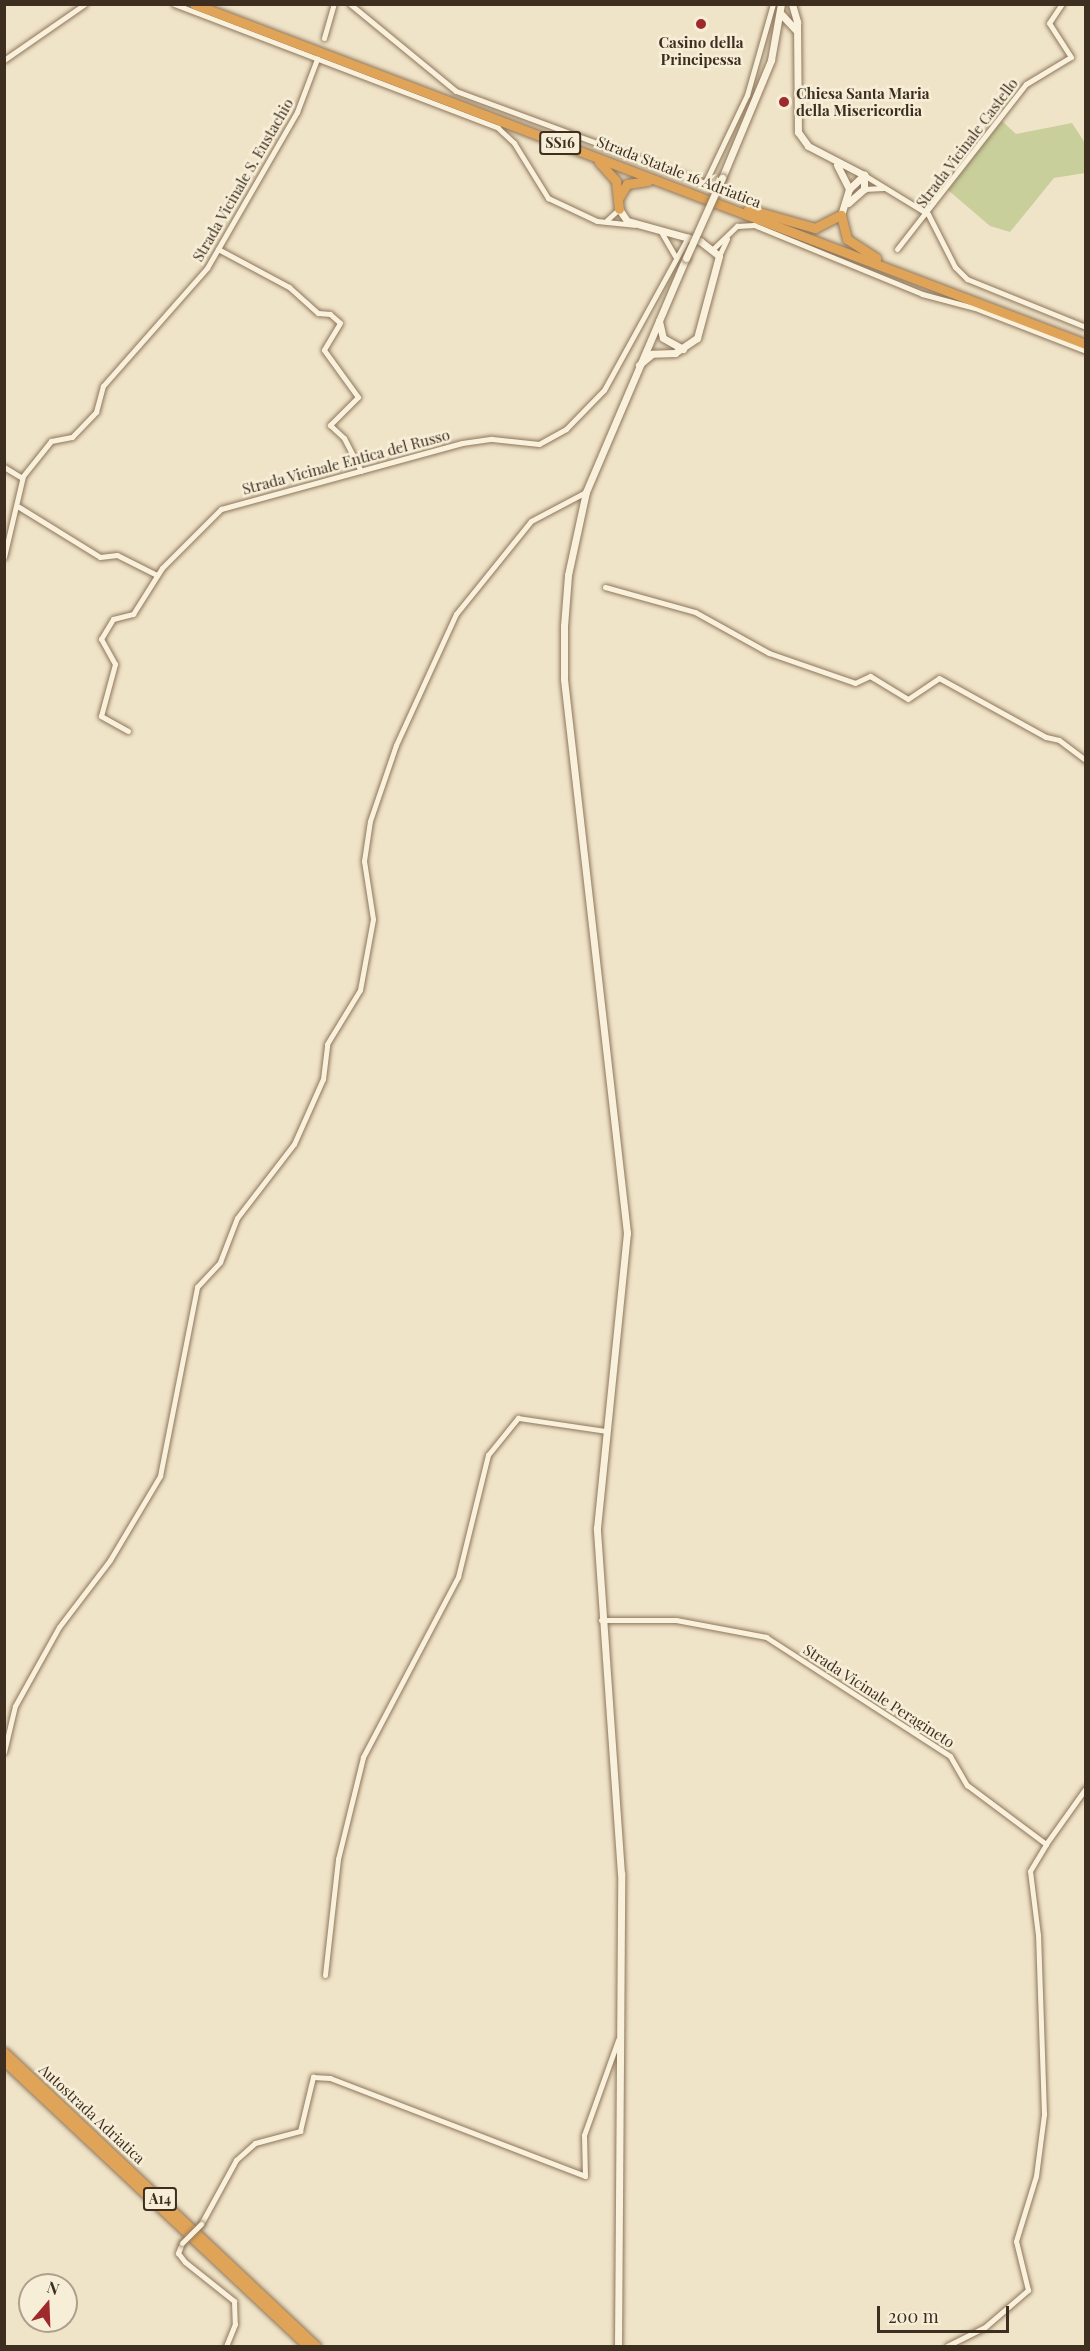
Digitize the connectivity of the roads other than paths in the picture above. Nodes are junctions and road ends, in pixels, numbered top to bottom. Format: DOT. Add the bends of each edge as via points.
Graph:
graph roads {
  1 [pos="85,4"];
  2 [pos="174,4"];
  3 [pos="194,4"];
  4 [pos="210,4"];
  5 [pos="334,4"];
  6 [pos="350,4"];
  7 [pos="773,4"];
  8 [pos="781,4"];
  9 [pos="792,4"];
  10 [pos="1062,4"];
  11 [pos="780,14"];
  12 [pos="796,15"];
  13 [pos="792,24"];
  14 [pos="778,30"];
  15 [pos="797,32"];
  16 [pos="324,38"];
  17 [pos="317,59"];
  18 [pos="4,60"];
  19 [pos="556,142"];
  20 [pos="833,160"];
  21 [pos="864,175"];
  22 [pos="849,189"];
  23 [pos="864,189"];
  24 [pos="892,190"];
  25 [pos="697,195"];
  26 [pos="848,203"];
  27 [pos="619,204"];
  28 [pos="748,208"];
  29 [pos="928,214"];
  30 [pos="841,215"];
  31 [pos="604,222"];
  32 [pos="636,225"];
  33 [pos="659,230"];
  34 [pos="728,236"];
  35 [pos="688,237"];
  36 [pos="714,248"];
  37 [pos="218,249"];
  38 [pos="897,249"];
  39 [pos="675,254"];
  40 [pos="718,256"];
  41 [pos="876,258"];
  42 [pos="927,281"];
  43 [pos="658,319"];
  44 [pos="1086,327"];
  45 [pos="663,338"];
  46 [pos="1086,338"];
  47 [pos="649,339"];
  48 [pos="1086,344"];
  49 [pos="683,349"];
  50 [pos="1086,351"];
  51 [pos="661,352"];
  52 [pos="634,372"];
  53 [pos="4,466"];
  54 [pos="361,471"];
  55 [pos="22,478"];
  56 [pos="586,492"];
  57 [pos="19,507"];
  58 [pos="4,557"];
  59 [pos="157,575"];
  60 [pos="605,587"];
  61 [pos="128,731"];
  62 [pos="1086,760"];
  63 [pos="606,1431"];
  64 [pos="601,1620"];
  65 [pos="4,1752"];
  66 [pos="1086,1788"];
  67 [pos="1046,1844"];
  68 [pos="325,1975"];
  69 [pos="618,2040"];
  70 [pos="4,2052"];
  71 [pos="4,2061"];
  72 [pos="226,2346"];
  73 [pos="307,2346"];
  74 [pos="316,2346"];
  75 [pos="618,2346"];
  76 [pos="947,2346"];
  1 -- 18 [label="street"];
  2 -- 17 [label="street"];
  3 -- 19 [label="highway, Strada Statale 16 Adriatica / SS16"];
  4 -- 28 [label="highway, Strada Statale 16 Adriatica / SS16"];
  5 -- 16 [label="street"];
  6 -- 7 [label="street" via="456,91 705,183 747,95"];
  8 -- 11 [label="main road"];
  9 -- 12 [label="main road"];
  10 -- 29 [label="street, Strada Vicinale Castello" via="1049,23 1071,57 1026,84"];
  11 -- 12 [label="main road"];
  11 -- 13 [label="main road"];
  11 -- 14 [label="main road"];
  12 -- 15 [label="main road"];
  13 -- 14 [label="main road"];
  13 -- 15 [label="main road"];
  14 -- 43 [label="main road, bridge" via="754,105"];
  15 -- 20 [label="main road" via="798,132 808,146"];
  17 -- 31 [label="street" via="498,128 514,143 548,198"];
  17 -- 37 [label="street, Strada Vicinale S. Eustachio" via="297,112"];
  19 -- 25 [label="highway, Strada Statale 16 Adriatica / SS16"];
  19 -- 27 [label="highway" via="610,169"];
  20 -- 21 [label="main road"];
  20 -- 22 [label="main road"];
  21 -- 22 [label="main road"];
  21 -- 23 [label="main road"];
  21 -- 24 [label="street"];
  22 -- 26 [label="main road"];
  23 -- 24 [label="street"];
  23 -- 26 [label="main road"];
  24 -- 29 [label="street"];
  25 -- 27 [label="highway" via="638,180"];
  25 -- 42 [label="highway, Strada Statale 16 Adriatica / SS16"];
  26 -- 30 [label="main road"];
  27 -- 31 [label="street"];
  27 -- 32 [label="main road"];
  28 -- 30 [label="highway" via="811,228 826,227"];
  28 -- 41 [label="highway, Strada Statale 16 Adriatica / SS16"];
  29 -- 38 [label="street, Strada Vicinale Castello"];
  29 -- 44 [label="street" via="949,256 985,289"];
  30 -- 41 [label="highway" via="847,239"];
  31 -- 32 [label="street"];
  32 -- 33 [label="main road"];
  33 -- 35 [label="main road"];
  33 -- 39 [label="street"];
  34 -- 36 [label="street"];
  34 -- 40 [label="street"];
  34 -- 50 [label="street" via="737,226 754,225 922,294 975,308"];
  35 -- 36 [label="main road"];
  35 -- 39 [label="street, Strada Vicinale Entica del Russo"];
  36 -- 40 [label="main road"];
  37 -- 54 [label="street" via="289,287 318,313 330,314 340,323 324,350 358,397 330,425 344,438"];
  37 -- 55 [label="street, Strada Vicinale S. Eustachio" via="103,386 96,412 72,437 51,441"];
  39 -- 54 [label="street, Strada Vicinale Entica del Russo" via="610,381 566,429 539,444 482,439"];
  40 -- 49 [label="main road" via="701,330"];
  41 -- 42 [label="highway, Strada Statale 16 Adriatica / SS16"];
  42 -- 46 [label="highway, Strada Statale 16 Adriatica / SS16"];
  42 -- 48 [label="highway, Strada Statale 16 Adriatica / SS16"];
  43 -- 45 [label="main road"];
  43 -- 47 [label="main road"];
  45 -- 47 [label="main road"];
  45 -- 49 [label="main road"];
  47 -- 51 [label="main road"];
  47 -- 52 [label="main road"];
  49 -- 51 [label="main road"];
  51 -- 52 [label="main road" via="645,358"];
  52 -- 56 [label="main road"];
  53 -- 55 [label="street"];
  54 -- 59 [label="street, Strada Vicinale Entica del Russo" via="221,508"];
  55 -- 57 [label="street"];
  56 -- 63 [label="main road" via="568,575 564,679 627,1233"];
  56 -- 65 [label="street" via="531,521 465,600 402,732 365,847 373,919 364,980 327,1044 323,1080 294,1144 237,1218 217,1267 197,1287 169,1409 172,1427 162,1471 110,1560 59,1627 15,1706"];
  57 -- 58 [label="street"];
  57 -- 59 [label="street" via="100,557 117,555"];
  59 -- 61 [label="street, Strada Vicinale Entica del Russo" via="133,614 112,619 100,642 115,664 100,716"];
  60 -- 62 [label="street" via="673,603 726,626 769,653 855,683 870,676 908,699 939,678 1046,737 1059,740"];
  63 -- 64 [label="main road" via="597,1528"];
  63 -- 68 [label="street" via="518,1418 488,1455 458,1577 363,1757 338,1859"];
  64 -- 67 [label="street, Strada Vicinale Peragineto" via="676,1620 766,1637 950,1756 967,1785"];
  64 -- 69 [label="main road" via="621,1874"];
  66 -- 67 [label="street"];
  67 -- 76 [label="street" via="1030,1871 1038,1935 1044,2114 1034,2185 1016,2241 1028,2290 985,2327"];
  69 -- 72 [label="street, bridge" via="584,2135 585,2176 330,2078 313,2077 300,2131 255,2143 236,2160 201,2224 182,2243 178,2253 234,2301 235,2324"];
  69 -- 75 [label="main road"];
  70 -- 74 [label="highway, Autostrada Adriatica / A14"];
  71 -- 73 [label="highway, Autostrada Adriatica / A14"];
}
